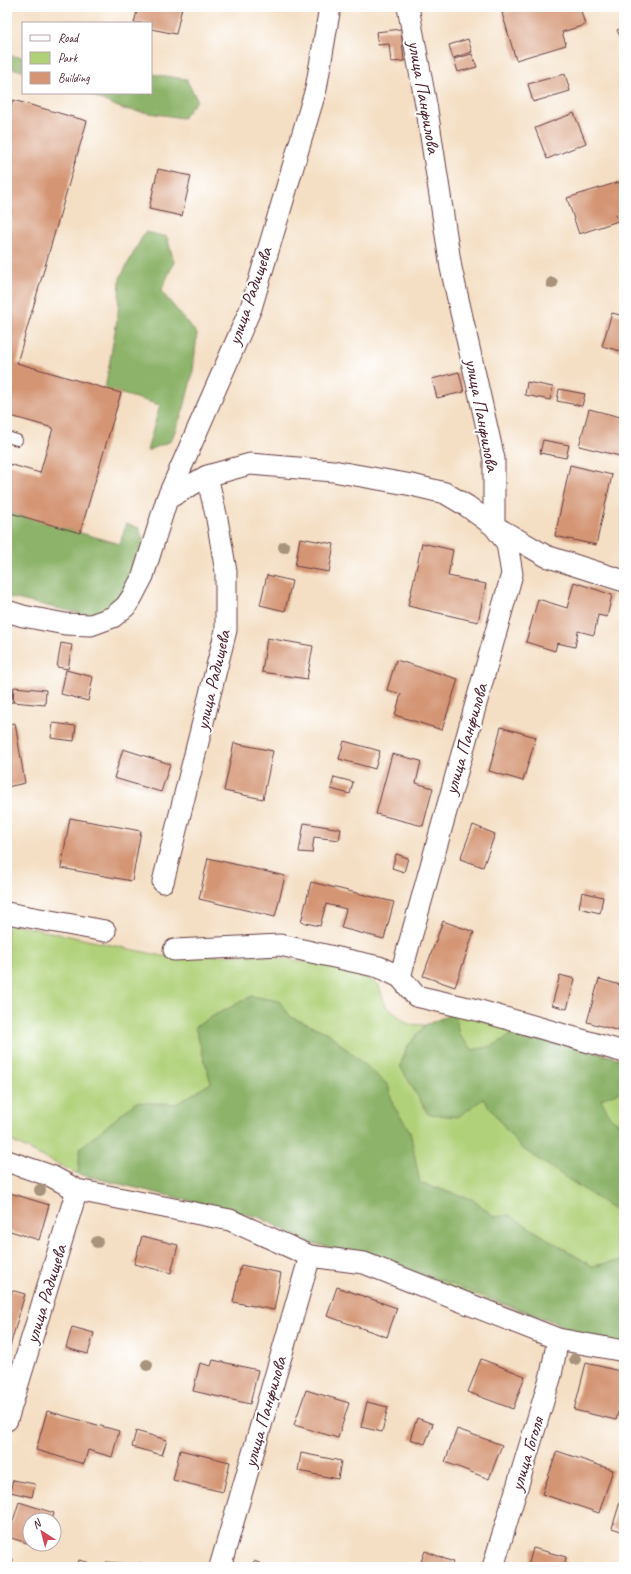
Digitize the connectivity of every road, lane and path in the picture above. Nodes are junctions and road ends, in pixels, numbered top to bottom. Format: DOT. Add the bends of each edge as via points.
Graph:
graph roads {
  1 [pos="330,7"];
  2 [pos="408,7"];
  3 [pos="207,476"];
  4 [pos="167,499"];
  5 [pos="494,526"];
  6 [pos="624,581"];
  7 [pos="7,611"];
  8 [pos="163,882"];
  9 [pos="7,913"];
  10 [pos="105,931"];
  11 [pos="174,950"];
  12 [pos="400,977"];
  13 [pos="624,1052"];
  14 [pos="7,1161"];
  15 [pos="77,1190"];
  16 [pos="310,1256"];
  17 [pos="558,1339"];
  18 [pos="624,1351"];
  19 [pos="7,1420"];
  20 [pos="220,1567"];
  21 [pos="493,1567"];
  1 -- 4 [label="street, улица Радищева" via="316,89 251,308"];
  2 -- 5 [label="street, улица Панфилова" via="427,110 451,268 494,459"];
  3 -- 4 [label="street"];
  3 -- 5 [label="street" via="250,464 333,470 445,493"];
  3 -- 8 [label="street, улица Радищева" via="226,572 226,630"];
  4 -- 7 [label="street, улица Радищева" via="143,576 132,597 119,612 91,626 65,624"];
  5 -- 6 [label="street" via="546,556"];
  5 -- 12 [label="street, улица Панфилова" via="507,543 512,574"];
  9 -- 10 [label="street"];
  11 -- 12 [label="street" via="280,945 379,966"];
  12 -- 13 [label="street" via="416,996 477,1010"];
  14 -- 15 [label="street" via="51,1176"];
  15 -- 16 [label="street" via="230,1220"];
  15 -- 19 [label="street, улица Радищева"];
  16 -- 17 [label="street" via="364,1263"];
  16 -- 20 [label="street, улица Панфилова"];
  17 -- 18 [label="street"];
  17 -- 21 [label="street, улица Гоголя" via="550,1375"];
}
